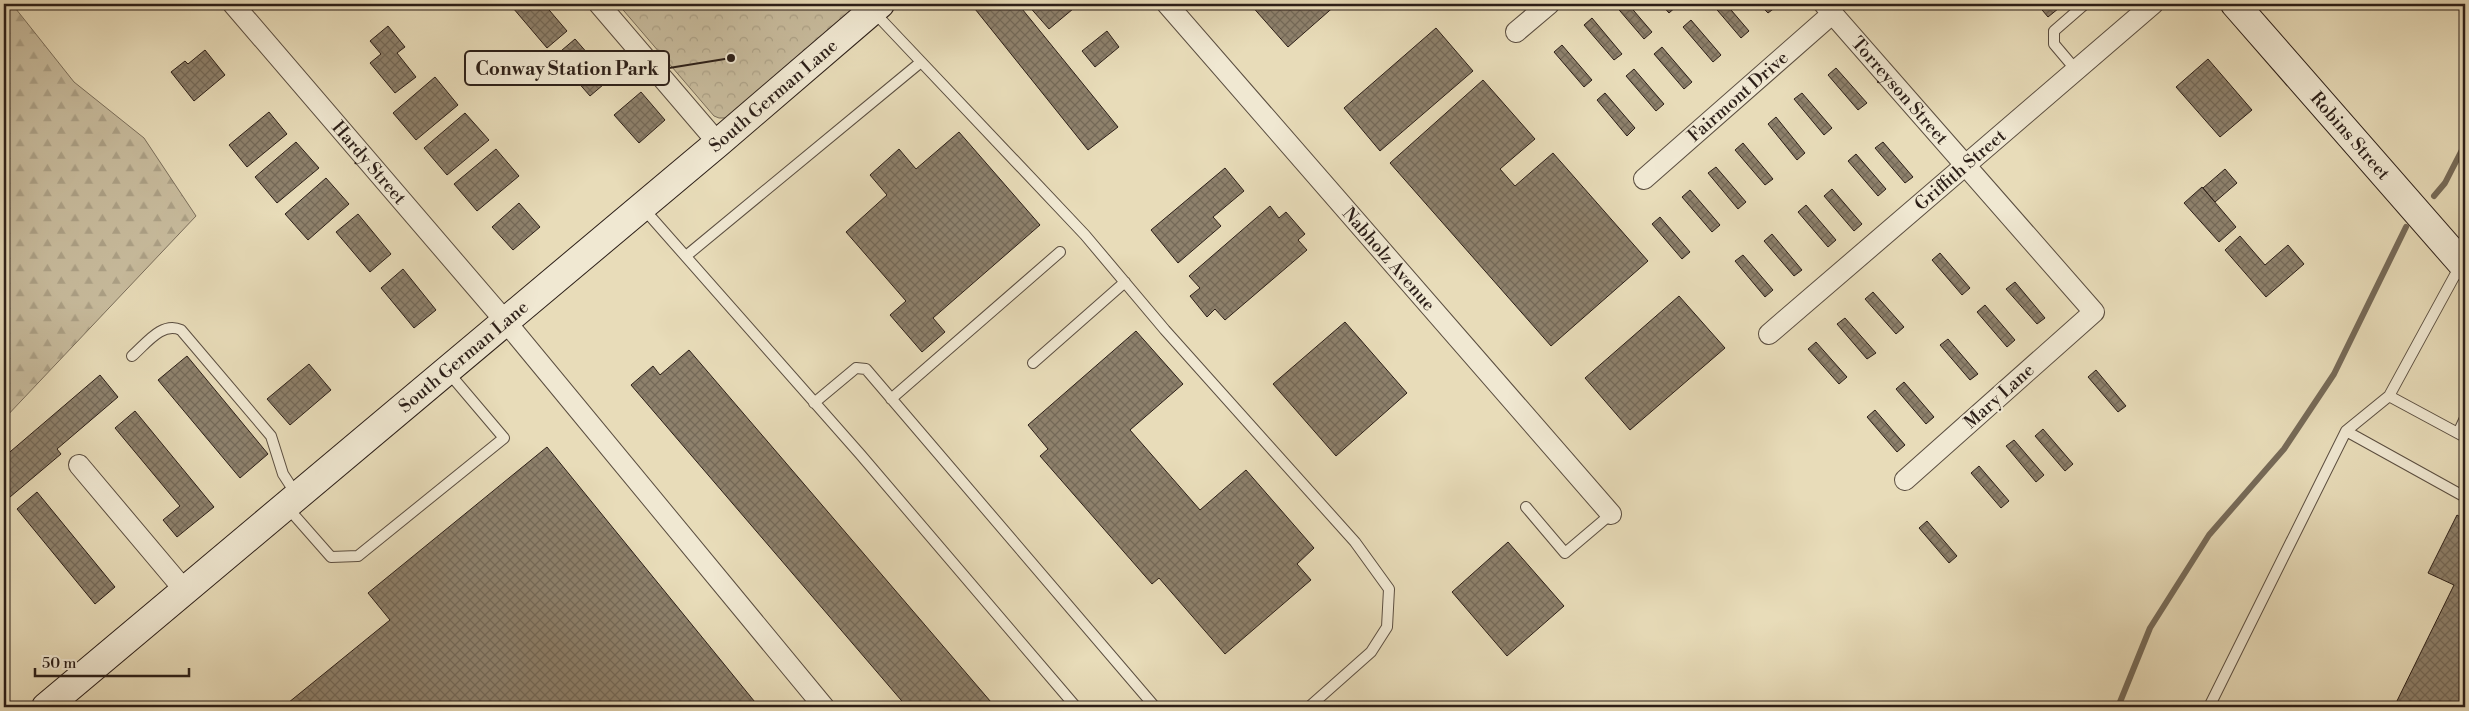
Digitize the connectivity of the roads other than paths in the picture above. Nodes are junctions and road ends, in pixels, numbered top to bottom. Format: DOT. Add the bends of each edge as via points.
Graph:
graph roads {
  1 [pos="233,4"];
  2 [pos="599,4"];
  3 [pos="1167,4"];
  4 [pos="1548,4"];
  5 [pos="2084,4"];
  6 [pos="2153,4"];
  7 [pos="2236,4"];
  8 [pos="876,7"];
  9 [pos="1829,9"];
  10 [pos="1516,32"];
  11 [pos="921,62"];
  12 [pos="2076,70"];
  13 [pos="718,143"];
  14 [pos="1965,165"];
  15 [pos="1644,179"];
  16 [pos="642,207"];
  17 [pos="1060,252"];
  18 [pos="686,256"];
  19 [pos="2464,264"];
  20 [pos="1124,282"];
  21 [pos="2094,312"];
  22 [pos="506,322"];
  23 [pos="1769,334"];
  24 [pos="132,356"];
  25 [pos="1033,364"];
  26 [pos="447,371"];
  27 [pos="2389,396"];
  28 [pos="891,399"];
  29 [pos="814,403"];
  30 [pos="2465,418"];
  31 [pos="2346,431"];
  32 [pos="2462,435"];
  33 [pos="79,465"];
  34 [pos="1905,480"];
  35 [pos="2465,497"];
  36 [pos="292,502"];
  37 [pos="1526,507"];
  38 [pos="1611,514"];
  39 [pos="186,592"];
  40 [pos="46,707"];
  41 [pos="824,707"];
  42 [pos="1076,707"];
  43 [pos="1155,707"];
  44 [pos="1309,707"];
  45 [pos="2209,707"];
  1 -- 22 [label="street, Hardy Street"];
  2 -- 13 [label="street"];
  3 -- 38 [label="street, Nabholz Avenue"];
  4 -- 10 [label="street"];
  5 -- 12 [label="lane" via="2054,31 2054,44"];
  6 -- 12 [label="street, Griffith Street"];
  7 -- 19 [label="street, Robins Street"];
  8 -- 11 [label="lane"];
  8 -- 13 [label="street, South German Lane"];
  9 -- 14 [label="street, Torreyson Street"];
  9 -- 15 [label="street, Fairmont Drive"];
  11 -- 18 [label="lane"];
  11 -- 20 [label="lane" via="1085,235"];
  12 -- 14 [label="street, Griffith Street"];
  13 -- 16 [label="street, South German Lane"];
  14 -- 21 [label="street, Torreyson Street"];
  14 -- 23 [label="street, Griffith Street"];
  16 -- 18 [label="lane"];
  16 -- 22 [label="street, South German Lane"];
  17 -- 28 [label="lane"];
  18 -- 29 [label="lane"];
  19 -- 27 [label="lane"];
  20 -- 25 [label="lane"];
  20 -- 44 [label="lane" via="1354,542 1389,589 1387,627 1371,652"];
  21 -- 34 [label="street, Mary Lane"];
  22 -- 26 [label="street, South German Lane"];
  22 -- 41 [label="street, Hardy Street"];
  24 -- 36 [label="lane" via="161,330 175,327 181,330 271,436"];
  26 -- 36 [label="street, South German Lane"];
  26 -- 36 [label="lane" via="504,438 358,556 331,557"];
  27 -- 31 [label="lane"];
  27 -- 32 [label="lane"];
  28 -- 29 [label="lane" via="866,369 856,368"];
  28 -- 43 [label="lane"];
  29 -- 42 [label="lane"];
  30 -- 32 [label="lane"];
  31 -- 35 [label="lane"];
  31 -- 45 [label="lane"];
  33 -- 39 [label="street"];
  36 -- 39 [label="street, South German Lane"];
  37 -- 38 [label="lane" via="1565,553"];
  39 -- 40 [label="street, South German Lane"];
}
